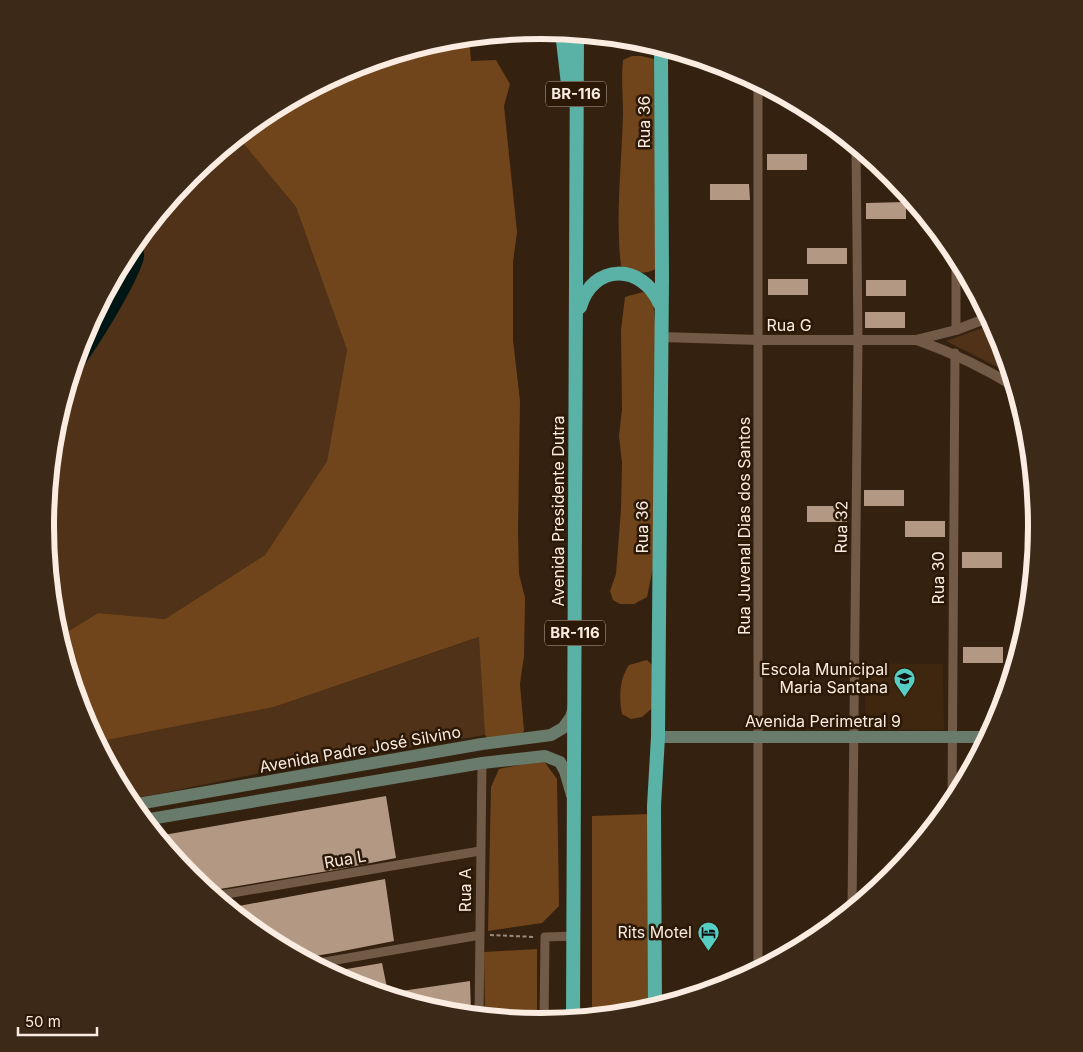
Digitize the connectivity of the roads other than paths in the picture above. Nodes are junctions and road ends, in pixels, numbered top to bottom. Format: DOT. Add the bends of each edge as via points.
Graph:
graph roads {
  1 [pos="563,40"];
  2 [pos="577,40"];
  3 [pos="661,53"];
  4 [pos="758,90"];
  5 [pos="576,154"];
  6 [pos="856,154"];
  7 [pos="956,270"];
  8 [pos="662,307"];
  9 [pos="576,319"];
  10 [pos="983,320"];
  11 [pos="956,330"];
  12 [pos="661,337"];
  13 [pos="760,340"];
  14 [pos="858,340"];
  15 [pos="916,340"];
  16 [pos="955,353"];
  17 [pos="1007,382"];
  18 [pos="575,701"];
  19 [pos="658,737"];
  20 [pos="853,737"];
  21 [pos="952,737"];
  22 [pos="981,737"];
  23 [pos="759,738"];
  24 [pos="482,763"];
  25 [pos="952,789"];
  26 [pos="574,800"];
  27 [pos="141,803"];
  28 [pos="152,819"];
  29 [pos="480,851"];
  30 [pos="223,895"];
  31 [pos="852,901"];
  32 [pos="480,935"];
  33 [pos="575,936"];
  34 [pos="324,962"];
  35 [pos="758,962"];
  36 [pos="654,1000"];
  37 [pos="479,1009"];
  38 [pos="574,1012"];
  39 [pos="544,1013"];
  1 -- 5 [label="highway"];
  2 -- 5 [label="highway, Avenida Presidente Dutra / BR-116"];
  3 -- 8 [label="highway, Rua 36"];
  4 -- 13 [label="street, Rua Juvenal Dias dos Santos"];
  5 -- 9 [label="highway, Avenida Presidente Dutra / BR-116"];
  6 -- 14 [label="street, Rua 32"];
  7 -- 11 [label="street"];
  8 -- 9 [label="highway" via="655,292 642,279 625,274 610,275 596,281 584,294"];
  8 -- 12 [label="highway, Rua 36"];
  9 -- 18 [label="highway, Avenida Presidente Dutra / BR-116"];
  10 -- 11 [label="street"];
  11 -- 15 [label="street"];
  12 -- 13 [label="street, Rua G"];
  12 -- 19 [label="highway, Rua 36"];
  13 -- 14 [label="street, Rua G"];
  13 -- 23 [label="street, Rua Juvenal Dias dos Santos"];
  14 -- 15 [label="street, Rua G"];
  14 -- 20 [label="street, Rua 32"];
  15 -- 16 [label="street"];
  16 -- 17 [label="street"];
  16 -- 21 [label="street, Rua 30"];
  18 -- 26 [label="highway, Avenida Presidente Dutra / BR-116"];
  18 -- 27 [label="main road, Avenida Padre José Silvino" via="571,717 563,728 551,735"];
  19 -- 23 [label="main road, Avenida Perimetral 9"];
  19 -- 36 [label="highway, Rua 36" via="654,806"];
  20 -- 21 [label="main road, Avenida Perimetral 9"];
  20 -- 23 [label="main road, Avenida Perimetral 9"];
  20 -- 31 [label="street, Rua 32"];
  21 -- 22 [label="main road, Avenida Perimetral 9"];
  21 -- 25 [label="street, Rua 30"];
  23 -- 35 [label="street, Rua Juvenal Dias dos Santos"];
  24 -- 26 [label="main road, Avenida Padre José Silvino" via="545,756 560,762"];
  24 -- 28 [label="main road, Avenida Padre José Silvino"];
  24 -- 29 [label="street, Rua A"];
  26 -- 33 [label="highway, Avenida Presidente Dutra / BR-116"];
  29 -- 30 [label="street, Rua L"];
  29 -- 32 [label="street, Rua A"];
  32 -- 34 [label="street"];
  32 -- 37 [label="street, Rua A"];
  33 -- 38 [label="highway, Avenida Presidente Dutra / BR-116"];
  33 -- 39 [label="street" via="545,937"];
}
